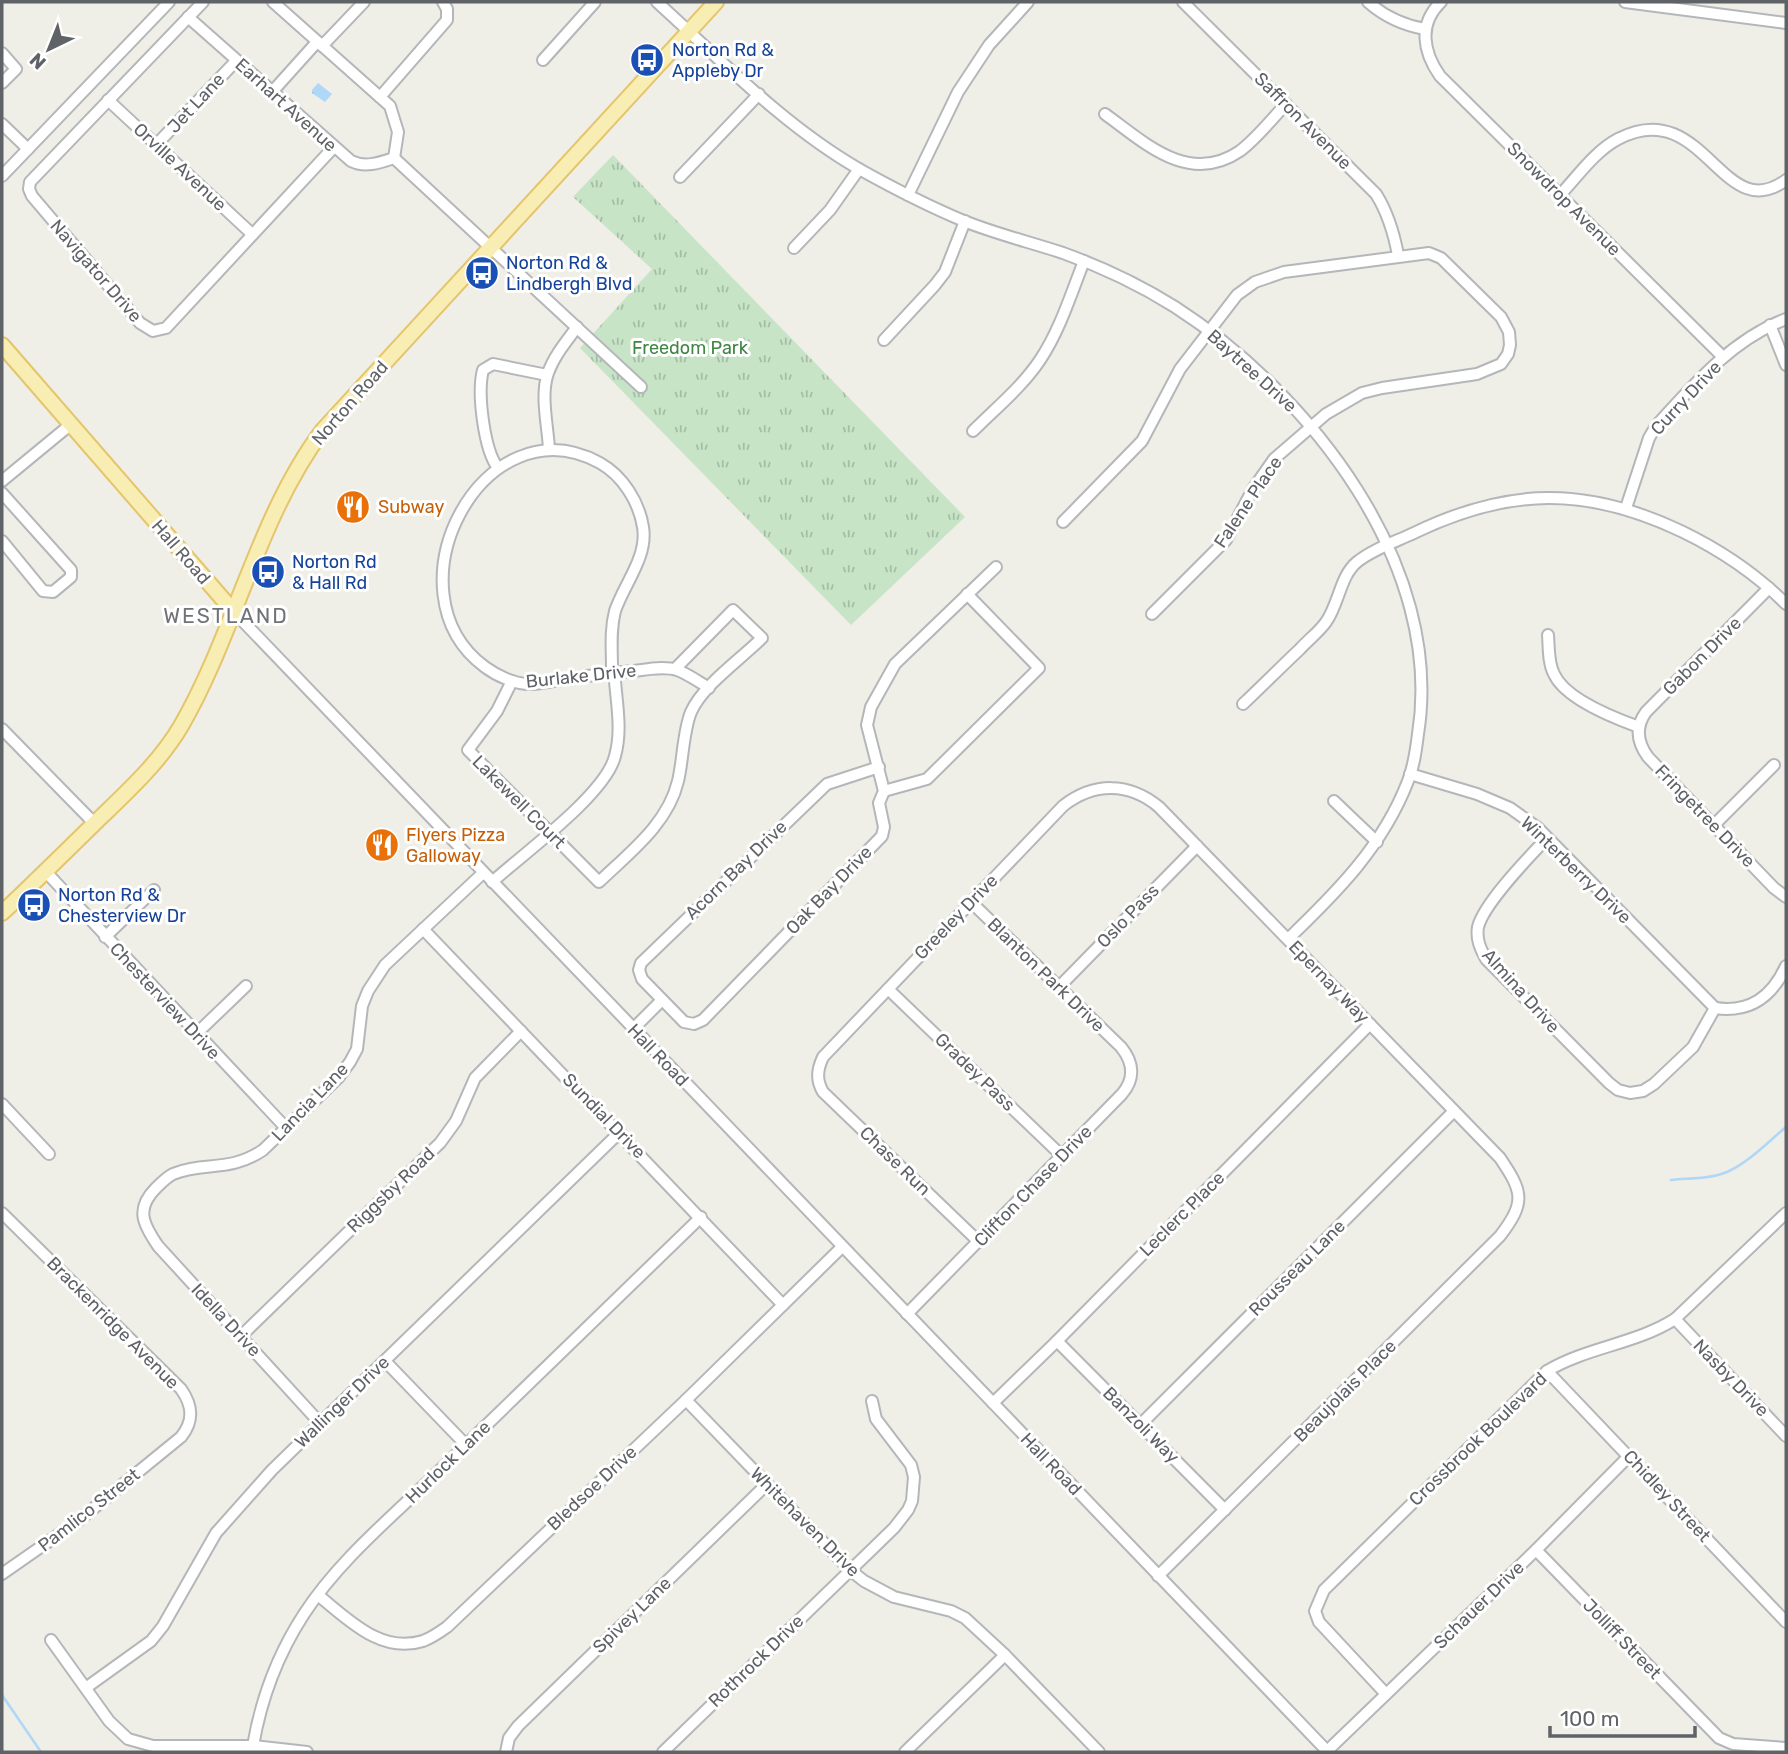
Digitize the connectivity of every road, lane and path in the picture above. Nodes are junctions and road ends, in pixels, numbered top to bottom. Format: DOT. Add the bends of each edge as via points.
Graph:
graph roads {
  1 [pos="169,2"];
  2 [pos="203,2"];
  3 [pos="273,2"];
  4 [pos="364,2"];
  5 [pos="443,2"];
  6 [pos="595,2"];
  7 [pos="657,2"];
  8 [pos="716,2"];
  9 [pos="1028,2"];
  10 [pos="1183,2"];
  11 [pos="1367,2"];
  12 [pos="1441,2"];
  13 [pos="1625,2"];
  14 [pos="188,17"];
  15 [pos="1786,23"];
  16 [pos="1425,29"];
  17 [pos="689,31"];
  18 [pos="320,44"];
  19 [pos="2,53"];
  20 [pos="542,60"];
  21 [pos="236,61"];
  22 [pos="2,83"];
  23 [pos="272,92"];
  24 [pos="760,94"];
  25 [pos="380,97"];
  26 [pos="108,100"];
  27 [pos="1286,104"];
  28 [pos="1105,114"];
  29 [pos="2,124"];
  30 [pos="156,145"];
  31 [pos="333,148"];
  32 [pos="28,149"];
  33 [pos="394,158"];
  34 [pos="859,169"];
  35 [pos="2,176"];
  36 [pos="680,177"];
  37 [pos="1786,180"];
  38 [pos="908,195"];
  39 [pos="1560,195"];
  40 [pos="965,221"];
  41 [pos="252,234"];
  42 [pos="490,247"];
  43 [pos="794,248"];
  44 [pos="1398,256"];
  45 [pos="1084,261"];
  46 [pos="1786,319"];
  47 [pos="1770,326"];
  48 [pos="577,327"];
  49 [pos="1208,330"];
  50 [pos="884,340"];
  51 [pos="2,345"];
  52 [pos="1723,357"];
  53 [pos="1786,365"];
  54 [pos="547,375"];
  55 [pos="641,387"];
  56 [pos="70,425"];
  57 [pos="1310,426"];
  58 [pos="973,431"];
  59 [pos="549,449"];
  60 [pos="498,468"];
  61 [pos="2,481"];
  62 [pos="2,493"];
  63 [pos="1626,508"];
  64 [pos="1063,523"];
  65 [pos="2,541"];
  66 [pos="1387,546"];
  67 [pos="996,566"];
  68 [pos="1769,588"];
  69 [pos="967,594"];
  70 [pos="1786,604"];
  71 [pos="234,612"];
  72 [pos="1152,614"];
  73 [pos="1548,635"];
  74 [pos="675,669"];
  75 [pos="613,673"];
  76 [pos="512,681"];
  77 [pos="709,688"];
  78 [pos="1243,704"];
  79 [pos="1639,727"];
  80 [pos="2,729"];
  81 [pos="1774,765"];
  82 [pos="879,767"];
  83 [pos="1410,774"];
  84 [pos="1118,787"];
  85 [pos="884,791"];
  86 [pos="1334,801"];
  87 [pos="95,824"];
  88 [pos="1714,825"];
  89 [pos="549,832"];
  90 [pos="1548,838"];
  91 [pos="1377,842"];
  92 [pos="1197,846"];
  93 [pos="46,872"];
  94 [pos="483,873"];
  95 [pos="492,882"];
  96 [pos="153,890"];
  97 [pos="1786,897"];
  98 [pos="971,902"];
  99 [pos="2,914"];
  100 [pos="423,929"];
  101 [pos="105,936"];
  102 [pos="1288,939"];
  103 [pos="1786,966"];
  104 [pos="246,986"];
  105 [pos="1059,987"];
  106 [pos="888,989"];
  107 [pos="662,1000"];
  108 [pos="1715,1008"];
  109 [pos="1370,1024"];
  110 [pos="633,1029"];
  111 [pos="521,1031"];
  112 [pos="196,1034"];
  113 [pos="1121,1047"];
  114 [pos="818,1077"];
  115 [pos="2,1104"];
  116 [pos="1454,1111"];
  117 [pos="286,1128"];
  118 [pos="620,1132"];
  119 [pos="49,1154"];
  120 [pos="1062,1156"];
  121 [pos="1520,1198"];
  122 [pos="142,1211"];
  123 [pos="1786,1213"];
  124 [pos="3,1217"];
  125 [pos="701,1217"];
  126 [pos="979,1242"];
  127 [pos="842,1247"];
  128 [pos="783,1305"];
  129 [pos="907,1314"];
  130 [pos="1675,1319"];
  131 [pos="241,1336"];
  132 [pos="1057,1341"];
  133 [pos="385,1360"];
  134 [pos="1547,1371"];
  135 [pos="686,1400"];
  136 [pos="872,1401"];
  137 [pos="992,1403"];
  138 [pos="320,1423"];
  139 [pos="1140,1424"];
  140 [pos="1786,1436"];
  141 [pos="174,1443"];
  142 [pos="466,1445"];
  143 [pos="1629,1456"];
  144 [pos="767,1484"];
  145 [pos="1226,1510"];
  146 [pos="1536,1550"];
  147 [pos="850,1570"];
  148 [pos="2,1574"];
  149 [pos="1158,1576"];
  150 [pos="318,1596"];
  151 [pos="1786,1622"];
  152 [pos="51,1640"];
  153 [pos="1005,1656"];
  154 [pos="87,1688"];
  155 [pos="1386,1694"];
  156 [pos="253,1746"];
  157 [pos="1786,1748"];
  158 [pos="1095,1751"];
  159 [pos="1327,1751"];
  160 [pos="307,1752"];
  161 [pos="506,1752"];
  162 [pos="663,1752"];
  163 [pos="905,1752"];
  1 -- 32 [label="street"];
  2 -- 14 [label="street, Navigator Drive"];
  3 -- 18 [label="street"];
  4 -- 18 [label="street"];
  5 -- 25 [label="street" via="447,20"];
  6 -- 20 [label="street"];
  7 -- 17 [label="street, Baytree Drive"];
  8 -- 17 [label="main road, Norton Road"];
  9 -- 38 [label="street" via="989,45 958,92"];
  10 -- 27 [label="street, Saffron Avenue"];
  11 -- 16 [label="street" via="1401,24"];
  12 -- 16 [label="street"];
  13 -- 15 [label="street"];
  14 -- 21 [label="street, Earhart Avenue"];
  14 -- 26 [label="street, Navigator Drive"];
  16 -- 39 [label="street, Snowdrop Avenue" via="1427,54 1440,75"];
  17 -- 24 [label="street, Baytree Drive"];
  17 -- 42 [label="main road, Norton Road"];
  18 -- 23 [label="street"];
  18 -- 25 [label="street"];
  19 -- 22 [label="street" via="16,69"];
  21 -- 23 [label="street, Earhart Avenue"];
  21 -- 30 [label="street, Jet Lane"];
  23 -- 31 [label="street, Earhart Avenue"];
  24 -- 34 [label="street, Baytree Drive"];
  24 -- 36 [label="street"];
  25 -- 33 [label="street" via="396,120"];
  26 -- 30 [label="street, Orville Avenue"];
  26 -- 41 [label="street, Navigator Drive" via="34,175 29,189 146,328 166,328"];
  27 -- 28 [label="street" via="1238,152 1216,162 1193,165 1169,158"];
  27 -- 44 [label="street, Saffron Avenue" via="1376,194"];
  29 -- 32 [label="street"];
  30 -- 41 [label="street, Orville Avenue"];
  31 -- 33 [label="street, Earhart Avenue" via="357,164 373,165"];
  31 -- 41 [label="street, Navigator Drive"];
  32 -- 35 [label="street"];
  33 -- 42 [label="street"];
  34 -- 38 [label="street, Baytree Drive"];
  34 -- 43 [label="street" via="830,210"];
  37 -- 39 [label="street" via="1771,189 1748,190 1678,135 1648,130 1616,140"];
  38 -- 40 [label="street, Baytree Drive"];
  39 -- 52 [label="street, Snowdrop Avenue"];
  40 -- 45 [label="street, Baytree Drive"];
  40 -- 50 [label="street" via="945,272"];
  42 -- 48 [label="street"];
  42 -- 71 [label="main road, Norton Road" via="316,440 282,499"];
  44 -- 49 [label="street" via="1268,276 1237,295"];
  44 -- 57 [label="street, Falene Place" via="1429,253 1441,258 1500,317 1509,332 1508,354 1496,368 1477,374 1362,393"];
  45 -- 49 [label="street, Baytree Drive" via="1152,294"];
  45 -- 58 [label="street" via="1054,337 1039,361"];
  46 -- 47 [label="street, Curry Drive"];
  47 -- 52 [label="street, Curry Drive"];
  47 -- 53 [label="street"];
  48 -- 54 [label="street"];
  48 -- 55 [label="street"];
  49 -- 57 [label="street, Baytree Drive" via="1281,392"];
  49 -- 64 [label="street" via="1180,369 1142,441"];
  51 -- 56 [label="main road, Hall Road"];
  52 -- 63 [label="street, Curry Drive" via="1656,426"];
  54 -- 59 [label="street"];
  54 -- 60 [label="street" via="493,363 483,370 483,430"];
  56 -- 61 [label="street"];
  56 -- 71 [label="main road, Hall Road"];
  57 -- 66 [label="street, Baytree Drive" via="1367,508"];
  57 -- 72 [label="street, Falene Place" via="1262,475 1226,540"];
  59 -- 60 [label="street, Burlake Drive"];
  59 -- 75 [label="street" via="586,456 618,476 641,516 642,550 611,630"];
  60 -- 76 [label="street, Burlake Drive" via="474,492 453,527 443,561 444,593 454,632 468,651 489,670"];
  62 -- 65 [label="street" via="71,570 71,577 53,592 43,591"];
  63 -- 66 [label="street" via="1570,498 1494,503 1449,516"];
  63 -- 68 [label="street" via="1707,544"];
  66 -- 78 [label="street" via="1351,568 1327,620"];
  66 -- 83 [label="street, Baytree Drive" via="1411,609 1420,653 1422,713"];
  67 -- 69 [label="street, Oak Bay Drive"];
  68 -- 70 [label="street"];
  68 -- 79 [label="street, Gabon Drive" via="1646,712"];
  69 -- 82 [label="street, Oak Bay Drive" via="895,664 871,707 867,725"];
  69 -- 85 [label="street" via="1039,668 927,779"];
  71 -- 87 [label="main road, Norton Road" via="180,728"];
  71 -- 94 [label="street, Hall Road"];
  73 -- 79 [label="street" via="1553,673 1559,682 1602,713"];
  74 -- 75 [label="street, Burlake Drive"];
  74 -- 77 [label="street"];
  74 -- 77 [label="street" via="733,610 762,638"];
  75 -- 76 [label="street, Burlake Drive" via="529,684"];
  75 -- 89 [label="street" via="620,734 615,759 593,793"];
  76 -- 89 [label="street, Lakewell Court" via="468,750"];
  77 -- 89 [label="street, Lakewell Court" via="690,713 677,784 659,824 599,882"];
  79 -- 88 [label="street, Fringetree Drive" via="1648,757"];
  80 -- 87 [label="street"];
  81 -- 88 [label="street"];
  82 -- 85 [label="street, Oak Bay Drive"];
  82 -- 107 [label="street, Acorn Bay Drive" via="827,784 648,954 640,975"];
  83 -- 90 [label="street, Winterberry Drive" via="1510,808"];
  83 -- 91 [label="street, Baytree Drive"];
  84 -- 92 [label="street, Epernay Way" via="1147,797"];
  84 -- 98 [label="street, Greeley Drive" via="1072,799"];
  85 -- 107 [label="street, Oak Bay Drive" via="879,803 882,836 703,1020 684,1022"];
  86 -- 91 [label="street"];
  87 -- 93 [label="main road, Norton Road"];
  88 -- 97 [label="street, Fringetree Drive"];
  89 -- 95 [label="street"];
  90 -- 108 [label="street, Winterberry Drive"];
  90 -- 108 [label="street, Almina Drive" via="1510,878 1483,916 1478,943 1486,959 1609,1083 1630,1093 1654,1084 1693,1047"];
  91 -- 102 [label="street, Baytree Drive" via="1341,888"];
  92 -- 102 [label="street, Epernay Way"];
  92 -- 105 [label="street, Oslo Pass"];
  93 -- 99 [label="main road, Norton Road"];
  93 -- 101 [label="street, Chesterview Drive"];
  94 -- 95 [label="street, Hall Road"];
  94 -- 100 [label="street, Lancia Lane"];
  95 -- 110 [label="street, Hall Road"];
  96 -- 101 [label="street"];
  98 -- 105 [label="street, Blanton Park Drive"];
  98 -- 106 [label="street, Greeley Drive"];
  100 -- 111 [label="street, Sundial Drive"];
  100 -- 117 [label="street, Lancia Lane" via="385,965 368,990 357,1049 350,1062"];
  101 -- 112 [label="street, Chesterview Drive"];
  102 -- 109 [label="street, Epernay Way"];
  103 -- 108 [label="street" via="1780,980 1750,1007"];
  104 -- 112 [label="street"];
  105 -- 113 [label="street, Blanton Park Drive"];
  106 -- 114 [label="street, Greeley Drive" via="822,1057"];
  106 -- 120 [label="street, Gradey Pass"];
  107 -- 110 [label="street"];
  109 -- 116 [label="street, Epernay Way"];
  109 -- 132 [label="street, Leclerc Place"];
  110 -- 127 [label="street, Hall Road"];
  111 -- 118 [label="street, Sundial Drive"];
  111 -- 131 [label="street, Riggsby Road" via="475,1078 456,1121 440,1143"];
  112 -- 117 [label="street, Chesterview Drive"];
  113 -- 120 [label="street, Clifton Chase Drive" via="1130,1062 1129,1084"];
  114 -- 126 [label="street, Chase Run" via="823,1092"];
  115 -- 119 [label="street"];
  116 -- 121 [label="street, Epernay Way" via="1500,1158"];
  116 -- 139 [label="street, Rousseau Lane"];
  117 -- 122 [label="street, Lancia Lane" via="251,1158 174,1174 149,1195"];
  118 -- 125 [label="street, Sundial Drive"];
  118 -- 133 [label="street, Wallinger Drive"];
  120 -- 126 [label="street, Clifton Chase Drive"];
  121 -- 145 [label="street, Beaujolais Place" via="1500,1236"];
  122 -- 131 [label="street, Idella Drive" via="158,1246"];
  123 -- 130 [label="street, Crossbrook Boulevard"];
  124 -- 141 [label="street, Brackenridge Avenue" via="185,1395 190,1423"];
  125 -- 128 [label="street, Sundial Drive"];
  125 -- 142 [label="street, Hurlock Lane"];
  126 -- 129 [label="street, Clifton Chase Drive"];
  127 -- 128 [label="street, Bledsoe Drive"];
  127 -- 129 [label="street, Hall Road"];
  128 -- 135 [label="street, Bledsoe Drive"];
  129 -- 137 [label="street, Hall Road"];
  130 -- 134 [label="street, Crossbrook Boulevard" via="1659,1329 1566,1359"];
  130 -- 140 [label="street, Nasby Drive"];
  131 -- 138 [label="street, Idella Drive"];
  132 -- 137 [label="street, Leclerc Place"];
  132 -- 139 [label="street, Banzoli Way"];
  133 -- 138 [label="street, Wallinger Drive"];
  133 -- 142 [label="street"];
  134 -- 143 [label="street, Chidley Street"];
  134 -- 155 [label="street, Crossbrook Boulevard" via="1324,1590 1318,1601 1319,1622"];
  135 -- 144 [label="street, Whitehaven Drive"];
  135 -- 150 [label="street, Bledsoe Drive" via="447,1627 424,1640 398,1644 377,1639"];
  136 -- 147 [label="street, Rothrock Drive" via="876,1419 911,1465 914,1488 900,1521"];
  137 -- 149 [label="street, Hall Road"];
  138 -- 154 [label="street, Wallinger Drive" via="216,1533 151,1641"];
  139 -- 145 [label="street, Banzoli Way"];
  141 -- 148 [label="street, Pamlico Street" via="78,1521"];
  142 -- 150 [label="street, Hurlock Lane" via="355,1553"];
  143 -- 146 [label="street, Schauer Drive"];
  143 -- 151 [label="street, Chidley Street"];
  144 -- 147 [label="street, Whitehaven Drive"];
  144 -- 161 [label="street, Spivey Lane" via="518,1726"];
  145 -- 149 [label="street, Beaujolais Place"];
  146 -- 155 [label="street, Schauer Drive"];
  146 -- 157 [label="street, Jolliff Street" via="1719,1738 1733,1744"];
  147 -- 153 [label="street, Whitehaven Drive" via="894,1597 965,1618"];
  147 -- 162 [label="street, Rothrock Drive"];
  149 -- 159 [label="street, Hall Road"];
  150 -- 156 [label="street, Hurlock Lane" via="284,1648 260,1710"];
  152 -- 154 [label="street"];
  153 -- 158 [label="street, Whitehaven Drive"];
  153 -- 163 [label="street"];
  154 -- 156 [label="street" via="117,1731 139,1744"];
  155 -- 159 [label="street, Schauer Drive"];
  156 -- 160 [label="street"];
}
